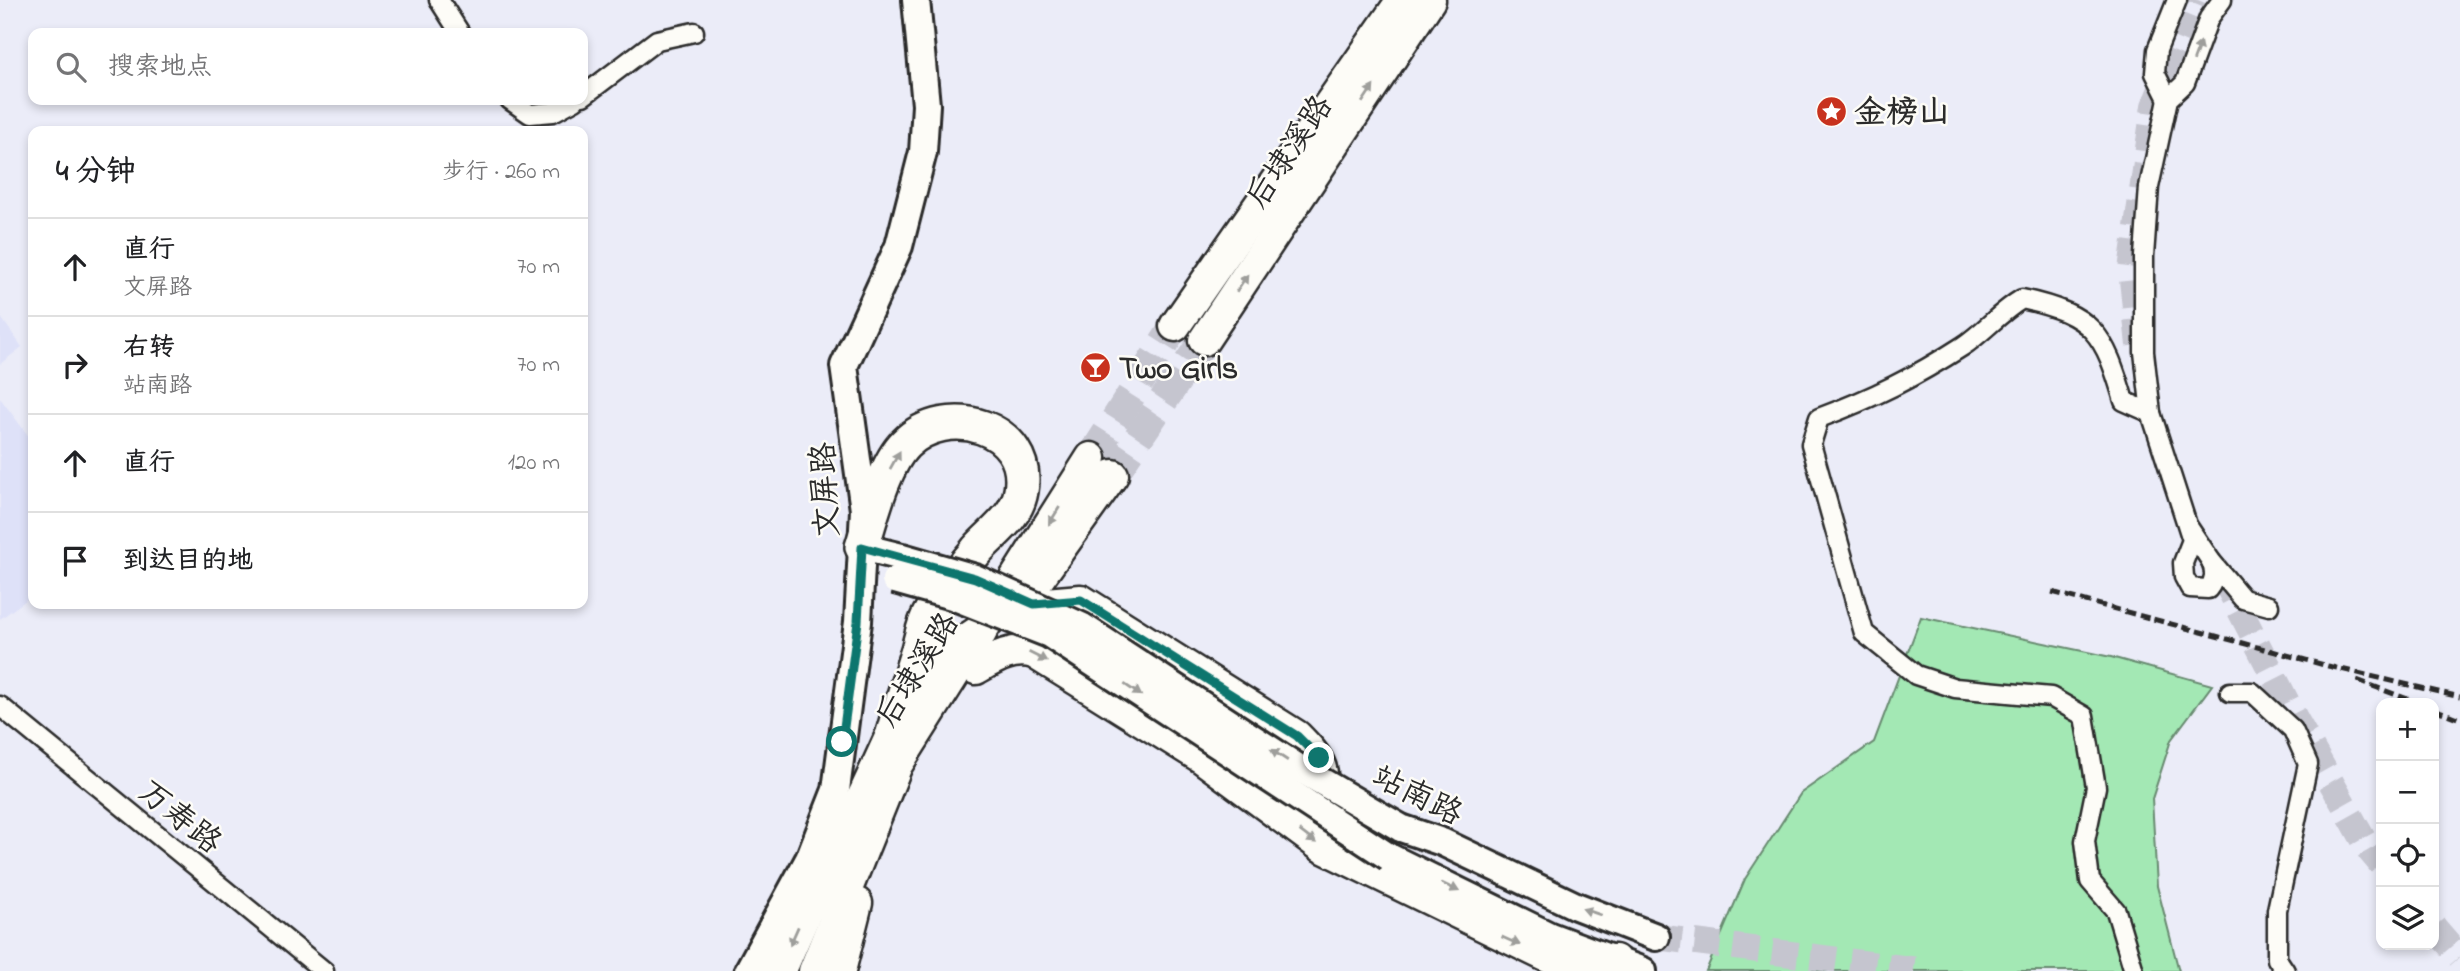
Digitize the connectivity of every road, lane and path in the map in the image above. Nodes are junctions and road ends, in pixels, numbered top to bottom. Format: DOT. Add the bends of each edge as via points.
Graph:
graph roads {
  1 [pos="439,0"];
  2 [pos="916,0"];
  3 [pos="1402,0"];
  4 [pos="1430,0"];
  5 [pos="2177,0"];
  6 [pos="2222,0"];
  7 [pos="457,28"];
  8 [pos="694,32"];
  9 [pos="588,92"];
  10 [pos="2168,99"];
  11 [pos="517,105"];
  12 [pos="566,105"];
  13 [pos="1175,326"];
  14 [pos="1204,340"];
  15 [pos="2151,413"];
  16 [pos="2189,528"];
  17 [pos="861,559"];
  18 [pos="2211,561"];
  19 [pos="898,569"];
  20 [pos="1034,604"];
  21 [pos="2269,606"];
  22 [pos="980,632"];
  23 [pos="976,669"];
  24 [pos="2230,692"];
  25 [pos="0,706"];
  26 [pos="892,737"];
  27 [pos="1244,790"];
  28 [pos="1656,937"];
  29 [pos="1615,961"];
  30 [pos="324,971"];
  31 [pos="748,971"];
  32 [pos="779,971"];
  33 [pos="814,971"];
  34 [pos="840,971"];
  35 [pos="1643,971"];
  36 [pos="2134,971"];
  37 [pos="2285,971"];
  1 -- 7 [label="street"];
  2 -- 17 [label="main road, 文屏路" via="926,105 923,152 899,246 844,366 864,510"];
  3 -- 13 [label="main road, 后埭溪路"];
  14 -- 4 [label="main road, 后埭溪路, one-way"];
  5 -- 10 [label="street" via="2157,50 2155,74"];
  10 -- 6 [label="street, one-way" via="2185,83 2209,18"];
  8 -- 9 [label="street" via="657,40"];
  10 -- 15 [label="street" via="2149,187 2144,256 2144,352"];
  11 -- 12 [label="street" via="530,114 553,112"];
  15 -- 16 [label="street"];
  15 -- 36 [label="street" via="2124,401 2112,360 2087,322 2022,299 1966,344 1883,394 1819,418 1811,444 1864,633 1916,675 1955,688 2051,697 2084,716 2096,787 2085,841 2090,881 2116,911"];
  16 -- 18 [label="street"];
  16 -- 18 [label="street" via="2192,540 2183,563 2190,588 2208,589 2213,583"];
  17 -- 19 [label="main road, 站南路"];
  17 -- 26 [label="highway, one-way" via="890,471 904,444 925,428 950,420 990,429 1016,457 1021,492 1012,514 977,550 928,616"];
  17 -- 31 [label="main road, 文屏路" via="858,622 836,790 809,859"];
  18 -- 21 [label="street" via="2243,599"];
  19 -- 20 [label="main road, 站南路, bridge" via="975,578"];
  19 -- 29 [label="main road, 站南路, one-way, bridge" via="1049,634 1389,857 1550,936"];
  20 -- 27 [label="main road" via="1081,600 1297,736 1319,758 1319,785 1311,798 1298,806 1287,807"];
  28 -- 20 [label="main road, 站南路, one-way, bridge" via="1401,828 1297,767 1081,625"];
  23 -- 22 [label="main road, 后埭溪路, one-way" via="1102,466"];
  22 -- 26 [label="highway" via="939,659"];
  22 -- 33 [label="main road, 后埭溪路" via="897,765"];
  23 -- 27 [label="main road, one-way" via="1020,649 1034,653 1202,758"];
  23 -- 34 [label="main road" via="934,734 856,906"];
  24 -- 37 [label="street" via="2252,692 2293,730 2308,764 2277,910 2277,959"];
  25 -- 30 [label="street, 万寿路"];
  26 -- 32 [label="highway, one-way"];
  27 -- 29 [label="main road, one-way" via="1322,847 1552,960"];
  29 -- 35 [label="main road, 站南路"];
}
